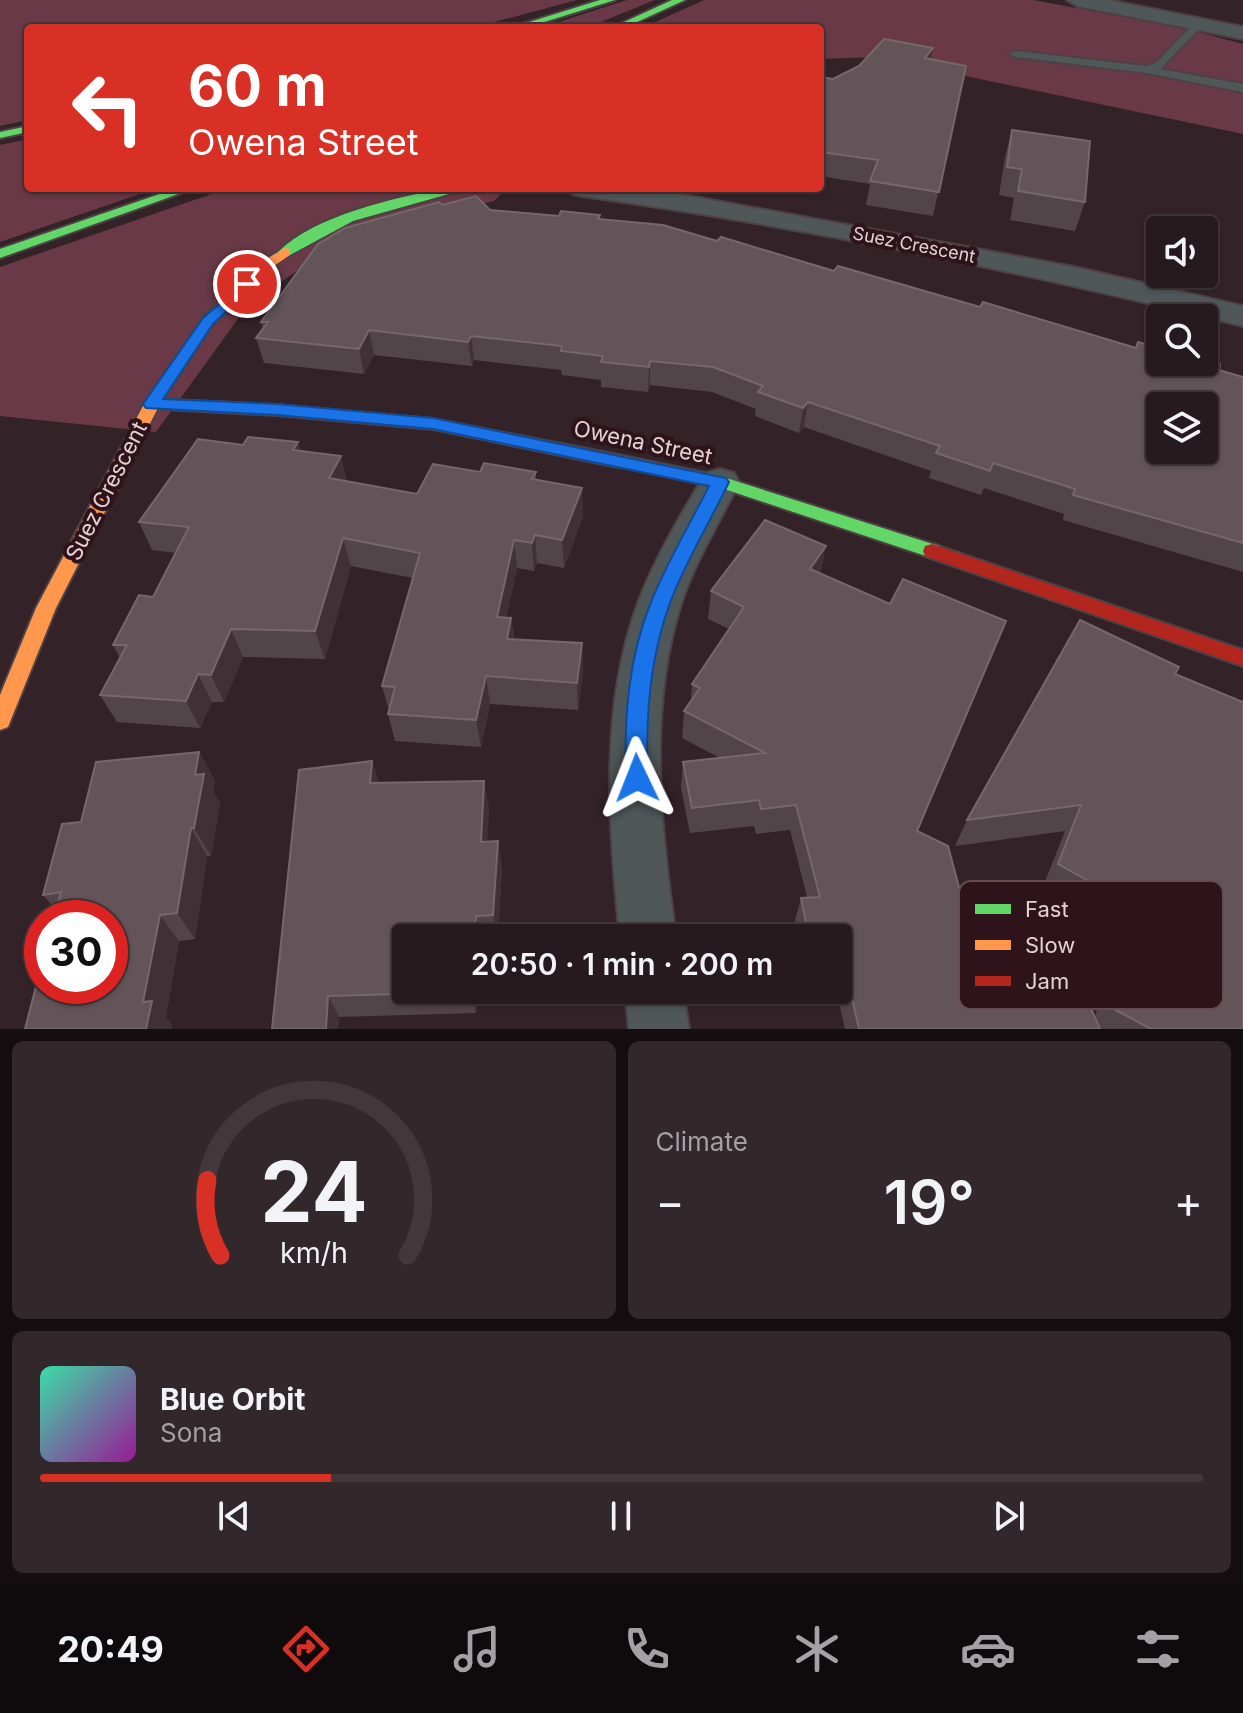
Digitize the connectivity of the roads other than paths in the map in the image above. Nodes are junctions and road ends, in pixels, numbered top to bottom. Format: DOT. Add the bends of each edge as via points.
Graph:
graph roads {
  1 [pos="610,0"];
  2 [pos="680,0"];
  3 [pos="1077,0"];
  4 [pos="1137,0"];
  5 [pos="1160,7"];
  6 [pos="1243,22"];
  7 [pos="529,24"];
  8 [pos="625,24"];
  9 [pos="1199,24"];
  10 [pos="1243,33"];
  11 [pos="1015,54"];
  12 [pos="1147,70"];
  13 [pos="1243,88"];
  14 [pos="24,130"];
  15 [pos="0,135"];
  16 [pos="178,192"];
  17 [pos="443,192"];
  18 [pos="610,192"];
  19 [pos="0,254"];
  20 [pos="1243,316"];
  21 [pos="152,404"];
  22 [pos="720,482"];
  23 [pos="1243,658"];
  24 [pos="0,721"];
  25 [pos="646,924"];
  26 [pos="656,1004"];
  27 [pos="659,1029"];
  1 -- 7 [label="street"];
  2 -- 8 [label="street"];
  3 -- 5 [label="street"];
  4 -- 5 [label="street"];
  5 -- 6 [label="street"];
  5 -- 9 [label="street"];
  9 -- 10 [label="street"];
  9 -- 12 [label="lane" via="1160,65"];
  11 -- 12 [label="lane"];
  12 -- 13 [label="lane"];
  14 -- 15 [label="street"];
  16 -- 19 [label="street"];
  17 -- 21 [label="street, Suez Crescent" via="313,232 266,265 208,321"];
  18 -- 20 [label="street, Suez Crescent" via="927,247"];
  21 -- 22 [label="street, Owena Street" via="433,424"];
  21 -- 24 [label="street, Suez Crescent" via="46,608"];
  22 -- 23 [label="street, Owena Street"];
  22 -- 25 [label="street" via="660,603 645,658 635,721"];
  26 -- 27 [label="street"];
}
